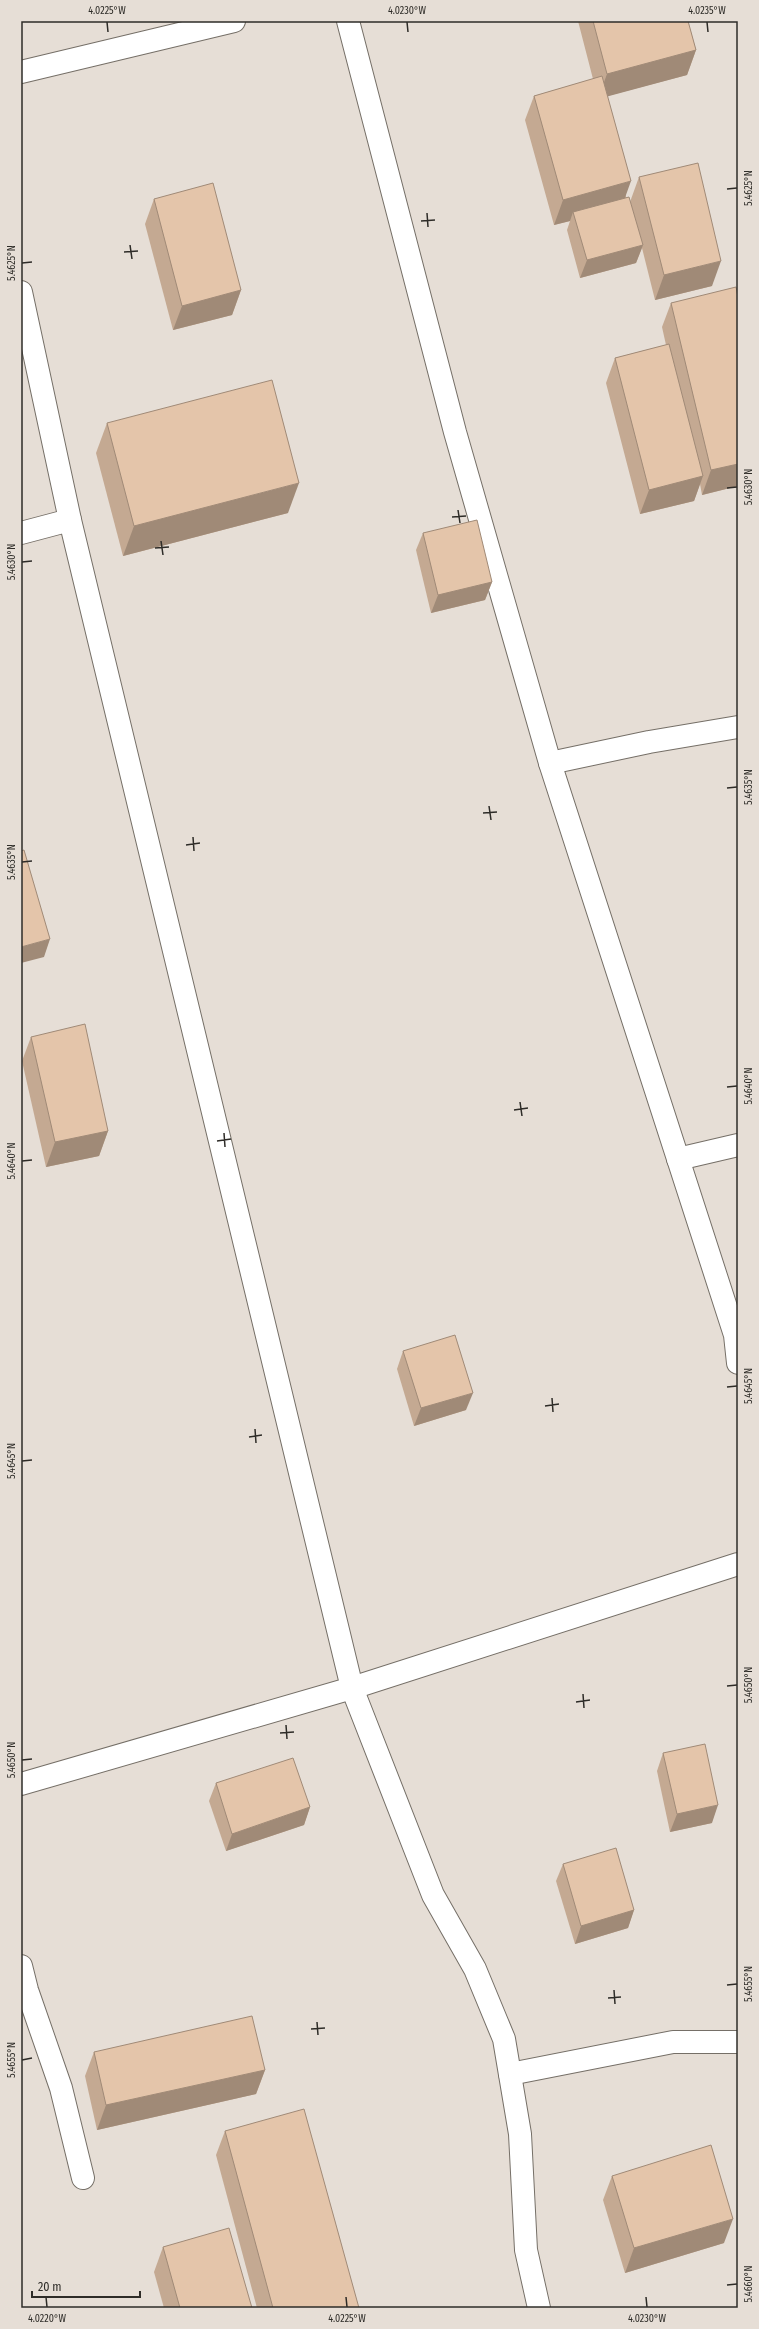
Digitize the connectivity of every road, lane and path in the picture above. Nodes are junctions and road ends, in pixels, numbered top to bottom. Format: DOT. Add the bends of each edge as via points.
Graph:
graph roads {
  1 [pos="234,21"];
  2 [pos="348,21"];
  3 [pos="21,72"];
  4 [pos="21,292"];
  5 [pos="70,520"];
  6 [pos="21,533"];
  7 [pos="738,727"];
  8 [pos="550,763"];
  9 [pos="738,1144"];
  10 [pos="678,1159"];
  11 [pos="738,1363"];
  12 [pos="738,1564"];
  13 [pos="352,1688"];
  14 [pos="21,1784"];
  15 [pos="21,1966"];
  16 [pos="736,2039"];
  17 [pos="510,2074"];
  18 [pos="83,2178"];
  19 [pos="539,2308"];
  1 -- 3 [label="street"];
  2 -- 8 [label="street" via="455,432"];
  4 -- 5 [label="street"];
  5 -- 6 [label="street"];
  5 -- 13 [label="street"];
  7 -- 8 [label="street" via="649,742"];
  8 -- 10 [label="street"];
  9 -- 10 [label="street"];
  10 -- 11 [label="street" via="734,1335"];
  12 -- 13 [label="street"];
  13 -- 14 [label="street"];
  13 -- 17 [label="street" via="433,1895 475,1969 504,2040"];
  15 -- 18 [label="street" via="61,2088"];
  16 -- 17 [label="street" via="673,2042"];
  17 -- 19 [label="street" via="520,2134 526,2250"];
}
